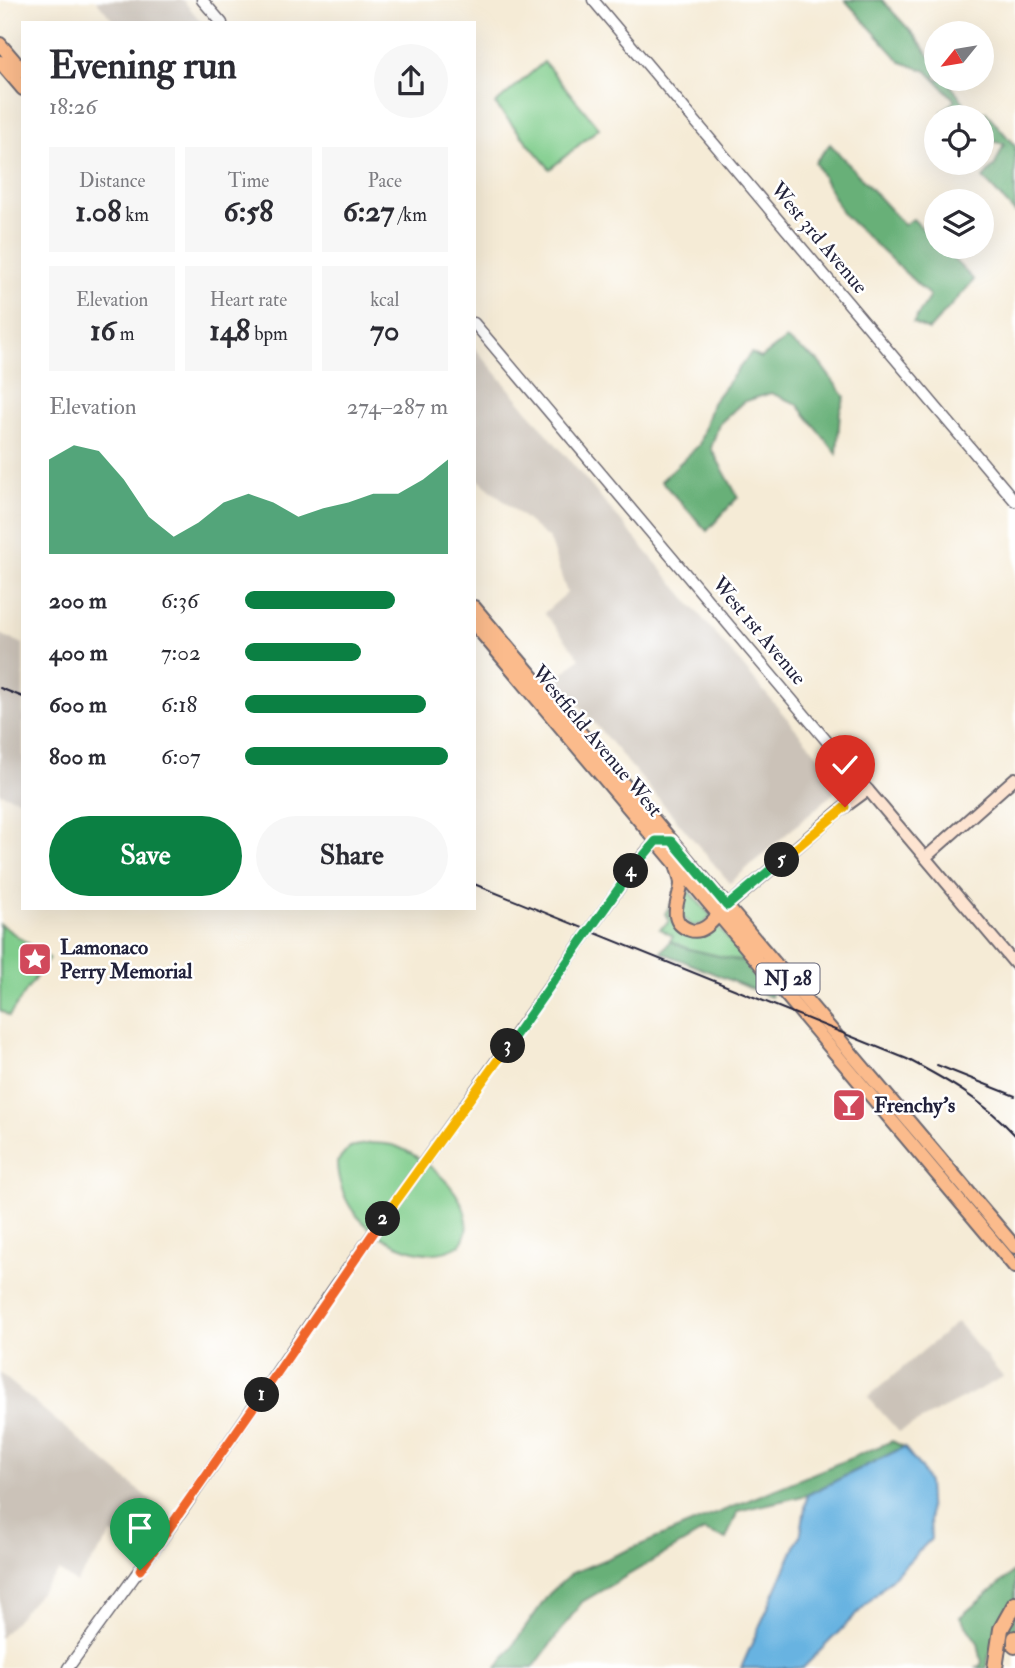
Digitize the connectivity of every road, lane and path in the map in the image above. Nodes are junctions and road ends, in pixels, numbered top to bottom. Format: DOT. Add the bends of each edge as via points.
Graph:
graph roads {
  1 [pos="202,0"];
  2 [pos="593,0"];
  3 [pos="220,21"];
  4 [pos="0,44"];
  5 [pos="0,62"];
  6 [pos="21,69"];
  7 [pos="21,87"];
  8 [pos="476,325"];
  9 [pos="1015,501"];
  10 [pos="476,609"];
  11 [pos="476,626"];
  12 [pos="1015,778"];
  13 [pos="868,790"];
  14 [pos="656,841"];
  15 [pos="672,841"];
  16 [pos="925,858"];
  17 [pos="675,864"];
  18 [pos="723,911"];
  19 [pos="1015,964"];
  20 [pos="1015,1247"];
  21 [pos="1015,1267"];
  22 [pos="1015,1604"];
  23 [pos="1015,1638"];
  24 [pos="1015,1646"];
  25 [pos="68,1668"];
  26 [pos="995,1668"];
  1 -- 3 [label="street"];
  2 -- 9 [label="street, West 3rd Avenue"];
  4 -- 6 [label="main road"];
  5 -- 7 [label="main road"];
  8 -- 13 [label="street, West 1st Avenue"];
  10 -- 15 [label="main road, Westfield Avenue West / NJ 28"];
  11 -- 14 [label="main road, Westfield Avenue West / NJ 28"];
  12 -- 16 [label="main road"];
  13 -- 16 [label="main road, West 1st Avenue"];
  13 -- 18 [label="main road"];
  14 -- 15 [label="street"];
  14 -- 17 [label="main road, Westfield Avenue West / NJ 28"];
  14 -- 25 [label="street" via="336,1285"];
  15 -- 18 [label="main road, Westfield Avenue West / NJ 28"];
  16 -- 19 [label="main road, West 1st Avenue"];
  17 -- 18 [label="main road, Westfield Avenue West / NJ 28"];
  17 -- 18 [label="main road" via="681,885 674,911 681,924 700,930"];
  18 -- 20 [label="main road, Westfield Avenue West / NJ 28"];
  18 -- 21 [label="main road, Westfield Avenue West / NJ 28"];
  22 -- 26 [label="highway" via="1001,1629"];
  23 -- 24 [label="highway"];
}
